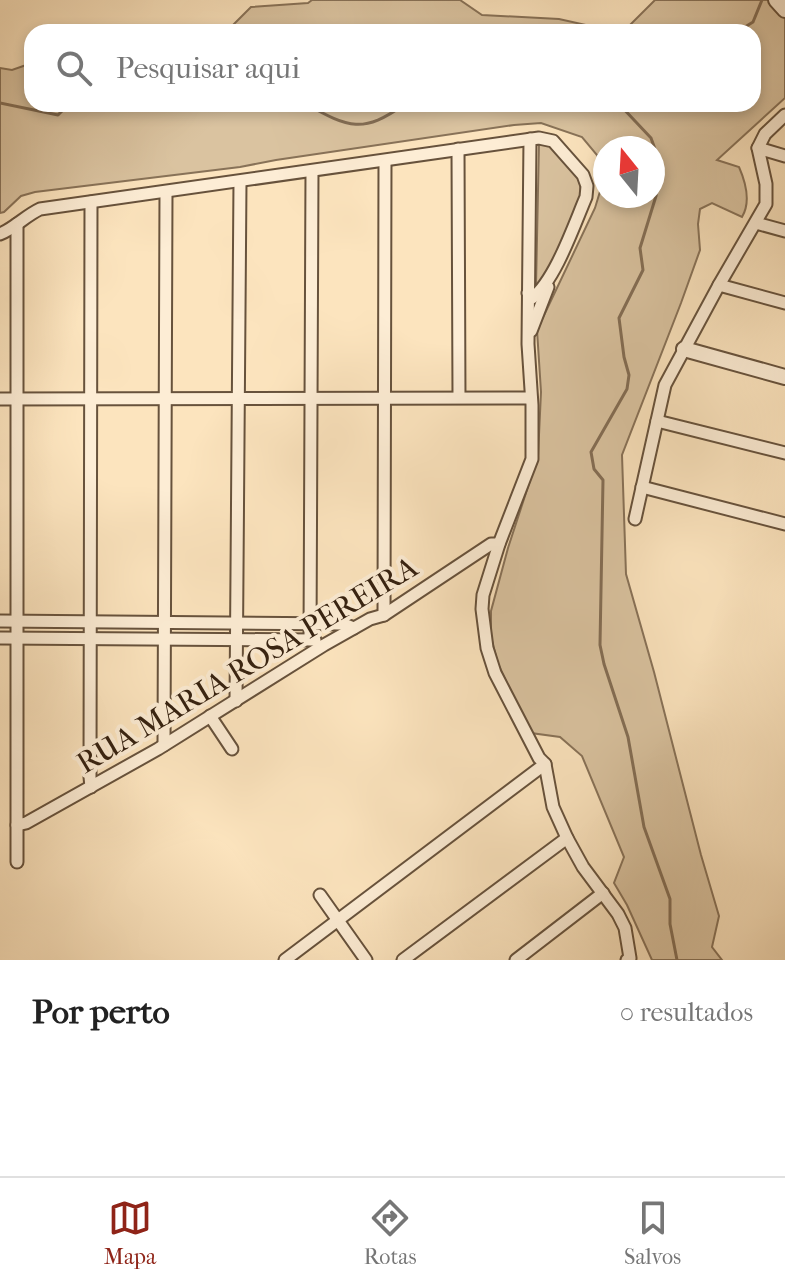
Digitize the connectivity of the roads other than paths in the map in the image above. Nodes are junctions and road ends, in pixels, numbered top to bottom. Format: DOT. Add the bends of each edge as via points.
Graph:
graph roads {
  1 [pos="785,115"];
  2 [pos="530,139"];
  3 [pos="758,148"];
  4 [pos="458,149"];
  5 [pos="785,156"];
  6 [pos="385,161"];
  7 [pos="312,171"];
  8 [pos="240,182"];
  9 [pos="166,192"];
  10 [pos="91,202"];
  11 [pos="756,223"];
  12 [pos="17,224"];
  13 [pos="785,231"];
  14 [pos="0,234"];
  15 [pos="551,275"];
  16 [pos="719,285"];
  17 [pos="528,293"];
  18 [pos="785,303"];
  19 [pos="528,337"];
  20 [pos="684,349"];
  21 [pos="785,377"];
  22 [pos="311,397"];
  23 [pos="384,397"];
  24 [pos="459,397"];
  25 [pos="91,398"];
  26 [pos="165,398"];
  27 [pos="239,398"];
  28 [pos="531,398"];
  29 [pos="0,399"];
  30 [pos="18,399"];
  31 [pos="657,421"];
  32 [pos="785,453"];
  33 [pos="642,487"];
  34 [pos="635,519"];
  35 [pos="785,524"];
  36 [pos="499,544"];
  37 [pos="384,615"];
  38 [pos="0,621"];
  39 [pos="18,621"];
  40 [pos="91,623"];
  41 [pos="164,623"];
  42 [pos="237,624"];
  43 [pos="310,624"];
  44 [pos="354,628"];
  45 [pos="0,638"];
  46 [pos="18,638"];
  47 [pos="91,639"];
  48 [pos="164,639"];
  49 [pos="236,639"];
  50 [pos="310,639"];
  51 [pos="324,645"];
  52 [pos="236,701"];
  53 [pos="210,716"];
  54 [pos="164,745"];
  55 [pos="232,749"];
  56 [pos="545,764"];
  57 [pos="91,787"];
  58 [pos="17,825"];
  59 [pos="567,838"];
  60 [pos="17,862"];
  61 [pos="603,893"];
  62 [pos="320,895"];
  63 [pos="337,919"];
  64 [pos="628,959"];
  65 [pos="285,960"];
  66 [pos="366,960"];
  67 [pos="403,960"];
  68 [pos="516,960"];
  1 -- 3 [label="street"];
  2 -- 4 [label="street"];
  2 -- 15 [label="street" via="553,141 587,186"];
  2 -- 17 [label="street"];
  3 -- 5 [label="street"];
  3 -- 11 [label="street" via="766,204"];
  4 -- 6 [label="street"];
  4 -- 24 [label="street"];
  6 -- 7 [label="street"];
  6 -- 23 [label="street"];
  7 -- 8 [label="street"];
  7 -- 22 [label="street"];
  8 -- 9 [label="street"];
  8 -- 27 [label="street"];
  9 -- 10 [label="street"];
  9 -- 26 [label="street"];
  10 -- 12 [label="street" via="40,209"];
  10 -- 25 [label="street"];
  11 -- 13 [label="street"];
  11 -- 16 [label="street"];
  12 -- 14 [label="street"];
  12 -- 30 [label="street"];
  15 -- 17 [label="street" via="537,295 530,298"];
  15 -- 19 [label="street"];
  16 -- 18 [label="street"];
  16 -- 20 [label="street"];
  17 -- 19 [label="street"];
  19 -- 28 [label="street"];
  20 -- 21 [label="street"];
  20 -- 31 [label="street" via="665,385"];
  22 -- 23 [label="street"];
  22 -- 27 [label="street"];
  22 -- 43 [label="street"];
  23 -- 24 [label="street"];
  23 -- 37 [label="street"];
  24 -- 28 [label="street"];
  25 -- 26 [label="street"];
  25 -- 30 [label="street"];
  25 -- 40 [label="street"];
  26 -- 27 [label="street"];
  26 -- 41 [label="street"];
  27 -- 42 [label="street"];
  28 -- 36 [label="street" via="532,459"];
  29 -- 30 [label="street"];
  30 -- 39 [label="street"];
  31 -- 32 [label="street"];
  31 -- 33 [label="street"];
  33 -- 34 [label="street"];
  33 -- 35 [label="street"];
  36 -- 37 [label="street, RUA MARIA ROSA PEREIRA" via="491,544"];
  36 -- 56 [label="street" via="483,595 487,648 495,673"];
  37 -- 44 [label="street, RUA MARIA ROSA PEREIRA"];
  38 -- 39 [label="street"];
  39 -- 40 [label="street"];
  39 -- 46 [label="street"];
  40 -- 41 [label="street"];
  40 -- 47 [label="street"];
  41 -- 42 [label="street"];
  41 -- 48 [label="street"];
  42 -- 43 [label="street"];
  42 -- 49 [label="street"];
  43 -- 44 [label="street"];
  43 -- 50 [label="street"];
  44 -- 51 [label="street, RUA MARIA ROSA PEREIRA"];
  45 -- 46 [label="street"];
  46 -- 47 [label="street"];
  46 -- 58 [label="street"];
  47 -- 48 [label="street"];
  47 -- 57 [label="street"];
  48 -- 49 [label="street"];
  48 -- 54 [label="street"];
  49 -- 50 [label="street"];
  49 -- 52 [label="street"];
  50 -- 51 [label="street"];
  51 -- 52 [label="street, RUA MARIA ROSA PEREIRA"];
  52 -- 53 [label="street, RUA MARIA ROSA PEREIRA"];
  53 -- 54 [label="street, RUA MARIA ROSA PEREIRA"];
  53 -- 55 [label="street"];
  54 -- 57 [label="street, RUA MARIA ROSA PEREIRA"];
  56 -- 59 [label="street" via="553,807"];
  56 -- 63 [label="street"];
  57 -- 58 [label="street, RUA MARIA ROSA PEREIRA"];
  58 -- 60 [label="street"];
  59 -- 61 [label="street"];
  59 -- 67 [label="street"];
  61 -- 64 [label="street" via="625,928"];
  61 -- 68 [label="street"];
  62 -- 63 [label="street"];
  63 -- 65 [label="street"];
  63 -- 66 [label="street"];
}
